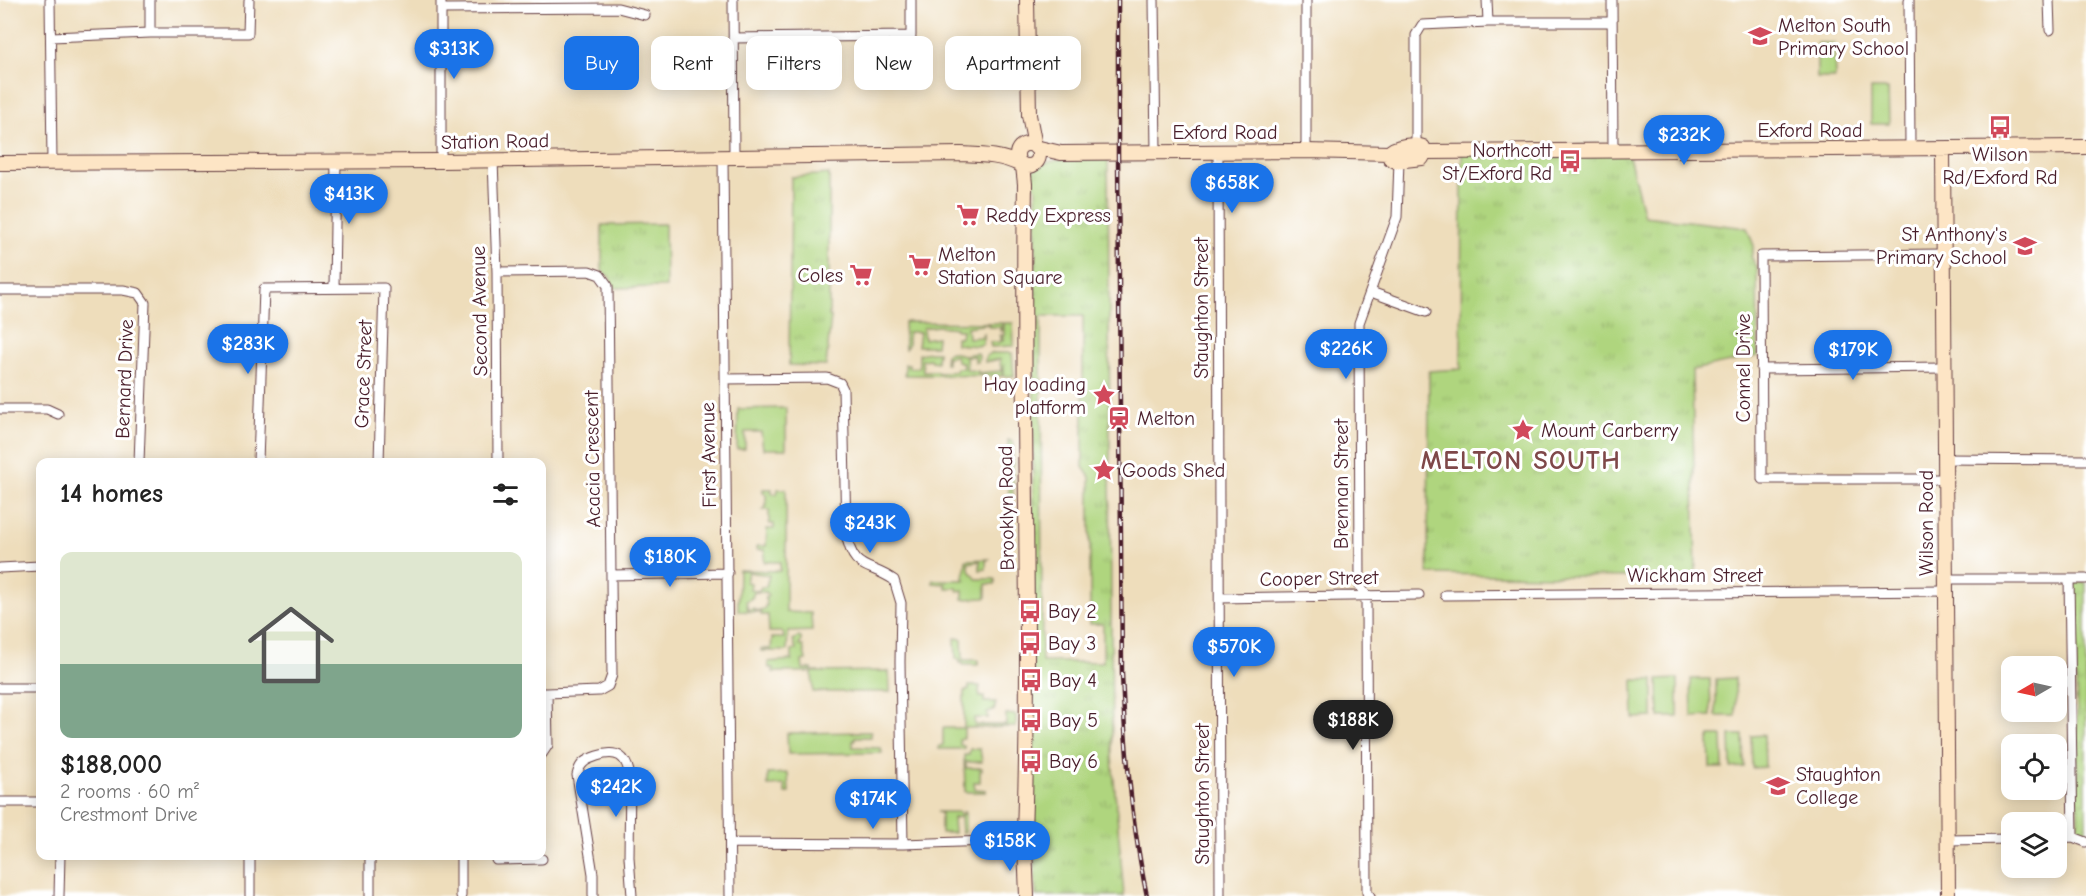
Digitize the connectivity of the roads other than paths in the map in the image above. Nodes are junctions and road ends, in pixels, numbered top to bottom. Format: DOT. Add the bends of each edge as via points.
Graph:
graph roads {
  1 [pos="50,0"];
  2 [pos="150,0"];
  3 [pos="249,0"];
  4 [pos="733,0"];
  5 [pos="911,0"];
  6 [pos="1027,0"];
  7 [pos="1154,0"];
  8 [pos="1306,0"];
  9 [pos="1487,0"];
  10 [pos="1612,0"];
  11 [pos="1909,0"];
  12 [pos="2049,0"];
  13 [pos="441,4"];
  14 [pos="645,15"];
  15 [pos="1488,22"];
  16 [pos="1612,22"];
  17 [pos="2050,30"];
  18 [pos="150,33"];
  19 [pos="733,36"];
  20 [pos="51,37"];
  21 [pos="734,38"];
  22 [pos="731,90"];
  23 [pos="1028,146"];
  24 [pos="2086,147"];
  25 [pos="1910,148"];
  26 [pos="1421,149"];
  27 [pos="1943,149"];
  28 [pos="1613,150"];
  29 [pos="1156,152"];
  30 [pos="1218,152"];
  31 [pos="1306,152"];
  32 [pos="1061,153"];
  33 [pos="990,155"];
  34 [pos="729,157"];
  35 [pos="1394,157"];
  36 [pos="493,160"];
  37 [pos="336,161"];
  38 [pos="441,161"];
  39 [pos="52,162"];
  40 [pos="0,163"];
  41 [pos="1028,165"];
  42 [pos="1943,254"];
  43 [pos="497,272"];
  44 [pos="334,288"];
  45 [pos="0,290"];
  46 [pos="1371,292"];
  47 [pos="1426,312"];
  48 [pos="1944,367"];
  49 [pos="1761,369"];
  50 [pos="725,379"];
  51 [pos="0,409"];
  52 [pos="58,414"];
  53 [pos="139,458"];
  54 [pos="258,458"];
  55 [pos="379,458"];
  56 [pos="498,458"];
  57 [pos="1945,459"];
  58 [pos="2086,459"];
  59 [pos="1944,479"];
  60 [pos="36,566"];
  61 [pos="0,568"];
  62 [pos="728,573"];
  63 [pos="611,575"];
  64 [pos="2069,579"];
  65 [pos="2086,579"];
  66 [pos="1946,585"];
  67 [pos="1366,595"];
  68 [pos="1419,595"];
  69 [pos="1444,595"];
  70 [pos="1220,598"];
  71 [pos="0,688"];
  72 [pos="36,688"];
  73 [pos="546,693"];
  74 [pos="546,719"];
  75 [pos="546,748"];
  76 [pos="0,802"];
  77 [pos="36,802"];
  78 [pos="2067,837"];
  79 [pos="2073,837"];
  80 [pos="1022,839"];
  81 [pos="2001,839"];
  82 [pos="1947,840"];
  83 [pos="2086,842"];
  84 [pos="730,843"];
  85 [pos="903,844"];
  86 [pos="60,860"];
  87 [pos="250,860"];
  88 [pos="370,860"];
  89 [pos="461,860"];
  90 [pos="59,896"];
  91 [pos="250,896"];
  92 [pos="370,896"];
  93 [pos="461,896"];
  94 [pos="593,896"];
  95 [pos="632,896"];
  96 [pos="730,896"];
  97 [pos="1027,896"];
  98 [pos="1220,896"];
  99 [pos="1370,896"];
  100 [pos="1948,896"];
  1 -- 20 [label="street"];
  2 -- 18 [label="street"];
  3 -- 18 [label="street" via="248,33"];
  4 -- 19 [label="street, First Avenue"];
  5 -- 21 [label="street" via="911,36"];
  6 -- 23 [label="street"];
  7 -- 29 [label="street"];
  8 -- 31 [label="street"];
  9 -- 15 [label="street"];
  10 -- 16 [label="street"];
  11 -- 25 [label="street"];
  12 -- 17 [label="street"];
  13 -- 14 [label="street" via="618,8"];
  13 -- 38 [label="street"];
  15 -- 16 [label="street"];
  15 -- 26 [label="street" via="1420,27 1416,35"];
  16 -- 28 [label="street"];
  18 -- 20 [label="street"];
  20 -- 39 [label="street"];
  22 -- 34 [label="street, First Avenue"];
  23 -- 32 [label="street, Exford Road"];
  23 -- 33 [label="street, Station Road"];
  23 -- 41 [label="street" via="1039,153"];
  23 -- 41 [label="street" via="1016,154"];
  24 -- 27 [label="street, Exford Road"];
  25 -- 27 [label="street, Exford Road"];
  25 -- 28 [label="street, Exford Road"];
  26 -- 28 [label="street, Exford Road"];
  26 -- 35 [label="street, Exford Road" via="1394,149"];
  27 -- 42 [label="street, Wilson Road"];
  29 -- 30 [label="street, Exford Road"];
  29 -- 32 [label="street, Exford Road"];
  30 -- 31 [label="street, Exford Road"];
  30 -- 70 [label="street, Staughton Street"];
  31 -- 35 [label="street, Exford Road"];
  32 -- 41 [label="street, Exford Road"];
  33 -- 34 [label="street, Station Road"];
  33 -- 41 [label="street, Station Road"];
  34 -- 36 [label="street, Station Road"];
  34 -- 50 [label="street, First Avenue"];
  35 -- 46 [label="street, Brennan Street" via="1397,217"];
  36 -- 38 [label="street, Station Road"];
  36 -- 43 [label="street, Second Avenue"];
  37 -- 38 [label="street, Station Road"];
  37 -- 39 [label="street, Station Road"];
  37 -- 44 [label="street"];
  39 -- 40 [label="street, Station Road"];
  41 -- 80 [label="street, Brooklyn Road" via="1023,288 1028,735"];
  42 -- 48 [label="street, Wilson Road"];
  42 -- 49 [label="street, Connel Drive" via="1761,256"];
  43 -- 56 [label="street, Second Avenue"];
  43 -- 63 [label="street, Acacia Crescent" via="589,271 600,275 608,286"];
  44 -- 54 [label="street" via="264,289"];
  44 -- 55 [label="street, Grace Street" via="384,288"];
  45 -- 53 [label="street, Bernard Drive" via="138,293 145,303"];
  46 -- 47 [label="street"];
  46 -- 67 [label="street, Brennan Street" via="1359,323 1360,586"];
  48 -- 49 [label="street"];
  48 -- 57 [label="street, Wilson Road"];
  49 -- 59 [label="street, Connel Drive" via="1762,479"];
  50 -- 62 [label="street, First Avenue"];
  50 -- 85 [label="street" via="827,378 840,383 843,389 849,552 862,566 894,580 901,603"];
  51 -- 52 [label="street" via="47,409"];
  57 -- 58 [label="street"];
  57 -- 59 [label="street, Wilson Road"];
  59 -- 66 [label="street, Wilson Road"];
  60 -- 61 [label="street"];
  62 -- 63 [label="street"];
  62 -- 84 [label="street, First Avenue"];
  63 -- 73 [label="street, Acacia Crescent" via="612,675 608,686 599,692"];
  64 -- 65 [label="street, Wickham Street"];
  64 -- 66 [label="street, Wickham Street"];
  64 -- 79 [label="street"];
  66 -- 69 [label="street, Wickham Street"];
  66 -- 82 [label="street, Wilson Road"];
  67 -- 68 [label="street, Cooper Street"];
  67 -- 70 [label="street, Cooper Street"];
  67 -- 99 [label="street, Brennan Street"];
  70 -- 98 [label="street, Staughton Street"];
  71 -- 72 [label="street"];
  74 -- 75 [label="street"];
  76 -- 77 [label="street"];
  78 -- 79 [label="street"];
  79 -- 83 [label="street"];
  80 -- 85 [label="street"];
  80 -- 97 [label="street, Brooklyn Road"];
  81 -- 82 [label="street"];
  82 -- 100 [label="street, Wilson Road"];
  84 -- 85 [label="street"];
  84 -- 96 [label="street, First Avenue"];
  86 -- 90 [label="street"];
  87 -- 91 [label="street"];
  88 -- 92 [label="street"];
  89 -- 93 [label="street"];
  94 -- 95 [label="street" via="577,775 585,760 608,752 617,754 629,767 628,857"];
}
